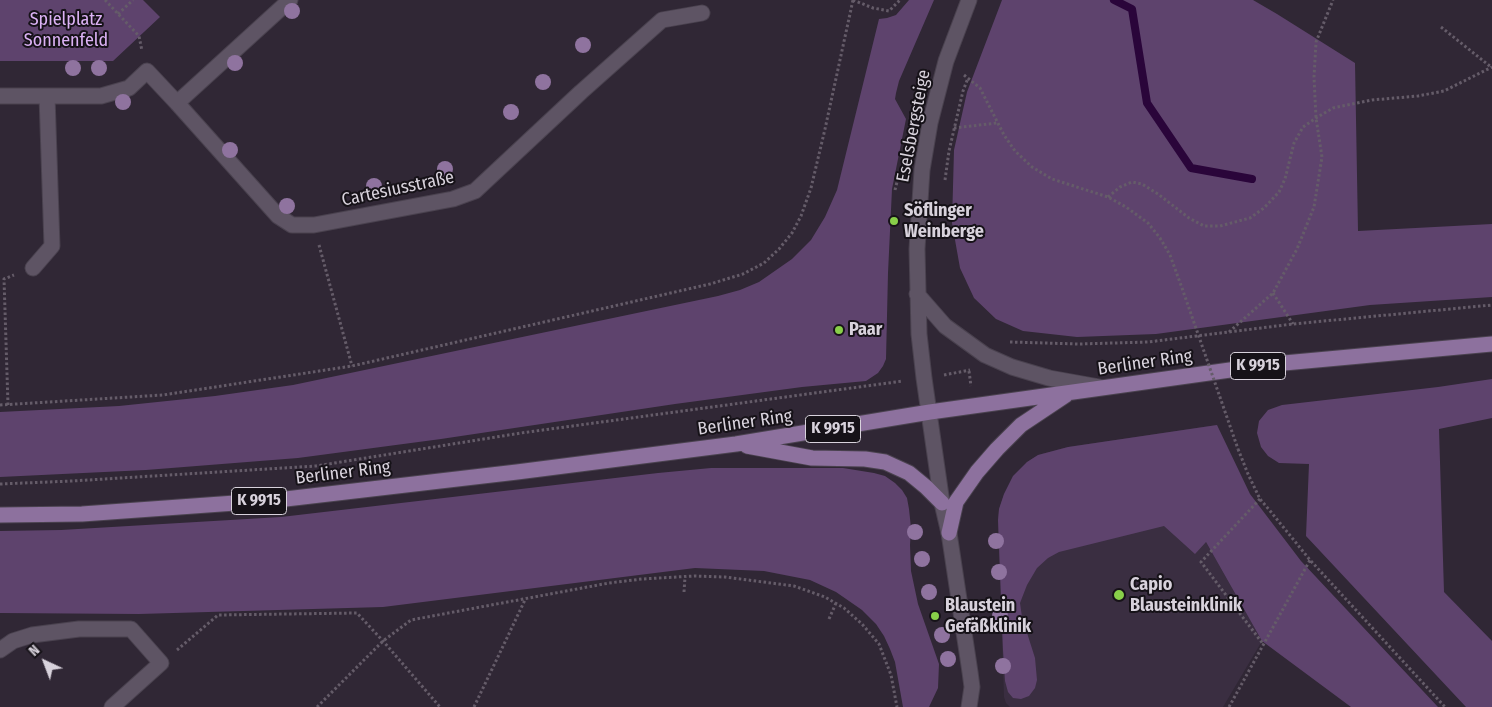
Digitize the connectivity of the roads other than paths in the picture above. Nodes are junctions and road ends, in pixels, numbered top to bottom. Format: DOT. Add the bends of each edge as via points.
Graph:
graph roads {
  1 [pos="290,0"];
  2 [pos="969,0"];
  3 [pos="702,13"];
  4 [pos="0,96"];
  5 [pos="47,96"];
  6 [pos="177,103"];
  7 [pos="33,268"];
  8 [pos="917,294"];
  9 [pos="1492,344"];
  10 [pos="1103,388"];
  11 [pos="1070,393"];
  12 [pos="930,412"];
  13 [pos="736,444"];
  14 [pos="942,503"];
  15 [pos="0,515"];
  16 [pos="949,533"];
  17 [pos="0,650"];
  18 [pos="112,707"];
  19 [pos="969,707"];
  1 -- 6 [label="street"];
  2 -- 8 [label="street, Eselsbergsteige" via="946,61 930,123 922,170"];
  3 -- 6 [label="street, Cartesiusstraße" via="662,20 474,192 453,199 314,225 292,225 278,216"];
  4 -- 5 [label="street, Cartesiusstraße"];
  5 -- 6 [label="street, Cartesiusstraße" via="101,96 129,88 147,71"];
  5 -- 7 [label="street" via="52,246"];
  8 -- 10 [label="street" via="945,326 984,355 1049,378"];
  8 -- 12 [label="street, Eselsbergsteige"];
  9 -- 10 [label="main road, Berliner Ring / K 9915" via="1273,364"];
  10 -- 11 [label="main road, Berliner Ring / K 9915"];
  11 -- 12 [label="main road, Berliner Ring / K 9915"];
  11 -- 16 [label="main road" via="1022,425 977,472 956,502"];
  12 -- 13 [label="main road, Berliner Ring / K 9915"];
  12 -- 14 [label="street, Eselsbergsteige"];
  13 -- 14 [label="main road" via="812,458 885,462 909,473"];
  13 -- 15 [label="main road, Berliner Ring / K 9915" via="277,500 82,514"];
  14 -- 16 [label="street, Eselsbergsteige"];
  16 -- 19 [label="street, Eselsbergsteige" via="972,687"];
  17 -- 18 [label="street" via="13,641 32,635 79,629 131,629 162,663"];
}
